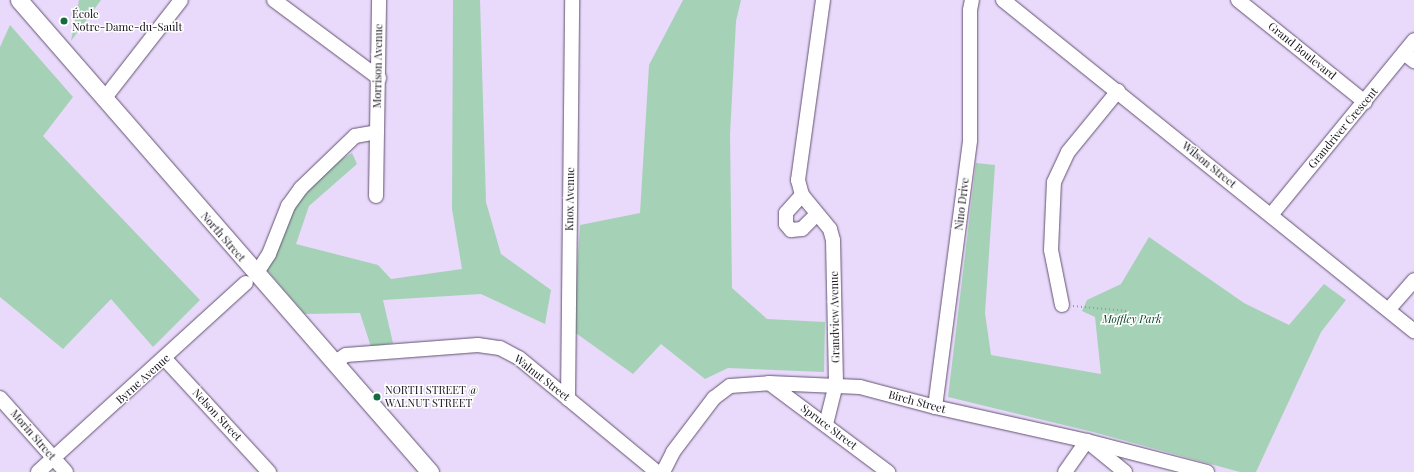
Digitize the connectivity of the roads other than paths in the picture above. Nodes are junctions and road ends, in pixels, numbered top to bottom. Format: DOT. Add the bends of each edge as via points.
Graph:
graph roads {
  1 [pos="19,0"];
  2 [pos="181,0"];
  3 [pos="274,0"];
  4 [pos="379,0"];
  5 [pos="572,0"];
  6 [pos="823,0"];
  7 [pos="972,0"];
  8 [pos="1003,0"];
  9 [pos="1247,3"];
  10 [pos="1414,40"];
  11 [pos="1409,57"];
  12 [pos="379,78"];
  13 [pos="1118,91"];
  14 [pos="104,99"];
  15 [pos="1365,102"];
  16 [pos="377,132"];
  17 [pos="802,195"];
  18 [pos="376,196"];
  19 [pos="817,214"];
  20 [pos="1271,215"];
  21 [pos="251,279"];
  22 [pos="1414,280"];
  23 [pos="1062,305"];
  24 [pos="1389,309"];
  25 [pos="1414,331"];
  26 [pos="165,359"];
  27 [pos="334,363"];
  28 [pos="769,383"];
  29 [pos="836,384"];
  30 [pos="0,398"];
  31 [pos="568,399"];
  32 [pos="935,407"];
  33 [pos="826,424"];
  34 [pos="1087,441"];
  35 [pos="54,458"];
  36 [pos="38,472"];
  37 [pos="66,472"];
  38 [pos="269,472"];
  39 [pos="430,472"];
  40 [pos="657,472"];
  41 [pos="662,472"];
  42 [pos="888,472"];
  43 [pos="1065,472"];
  44 [pos="1125,472"];
  45 [pos="1207,472"];
  1 -- 14 [label="main road, North Street"];
  2 -- 14 [label="street"];
  3 -- 12 [label="street"];
  4 -- 12 [label="street, Morrison Avenue"];
  5 -- 31 [label="street, Knox Avenue"];
  6 -- 17 [label="street, Grandview Avenue" via="798,180"];
  7 -- 32 [label="street, Nino Drive" via="970,140"];
  8 -- 13 [label="street, Wilson Street"];
  9 -- 15 [label="street, Grand Boulevard"];
  10 -- 11 [label="street, Grandriver Crescent"];
  11 -- 15 [label="street, Grandriver Crescent"];
  12 -- 16 [label="street, Morrison Avenue"];
  13 -- 20 [label="street, Wilson Street"];
  13 -- 23 [label="street" via="1068,152 1054,182 1051,250"];
  14 -- 21 [label="main road, North Street"];
  15 -- 20 [label="street, Grandriver Crescent"];
  16 -- 18 [label="street, Morrison Avenue"];
  16 -- 21 [label="street" via="355,136 301,188 288,206 269,254"];
  17 -- 19 [label="street, Grandview Avenue"];
  17 -- 19 [label="street" via="786,213 786,224 791,230 802,229"];
  19 -- 29 [label="street, Grandview Avenue" via="830,229 833,240"];
  20 -- 24 [label="street, Wilson Street"];
  21 -- 26 [label="street, Byrne Avenue"];
  21 -- 27 [label="main road, North Street"];
  22 -- 24 [label="street"];
  24 -- 25 [label="street, Wilson Street"];
  26 -- 35 [label="street, Byrne Avenue"];
  26 -- 38 [label="street, Nelson Street"];
  27 -- 31 [label="street, Walnut Street" via="346,355 478,345 500,348 519,358"];
  27 -- 39 [label="main road, North Street"];
  28 -- 29 [label="street, Birch Street"];
  28 -- 33 [label="street, Spruce Street"];
  28 -- 41 [label="street, Birch Street" via="730,386 714,398 673,452"];
  29 -- 32 [label="street, Birch Street" via="860,387"];
  29 -- 33 [label="street, Grandview Avenue"];
  30 -- 35 [label="street, Morin Street"];
  31 -- 40 [label="street, Walnut Street"];
  32 -- 34 [label="street, Birch Street"];
  33 -- 42 [label="street, Spruce Street"];
  34 -- 43 [label="street"];
  34 -- 44 [label="street"];
  34 -- 45 [label="street, Birch Street"];
  35 -- 36 [label="street, Byrne Avenue"];
  35 -- 37 [label="street, Morin Street"];
}
